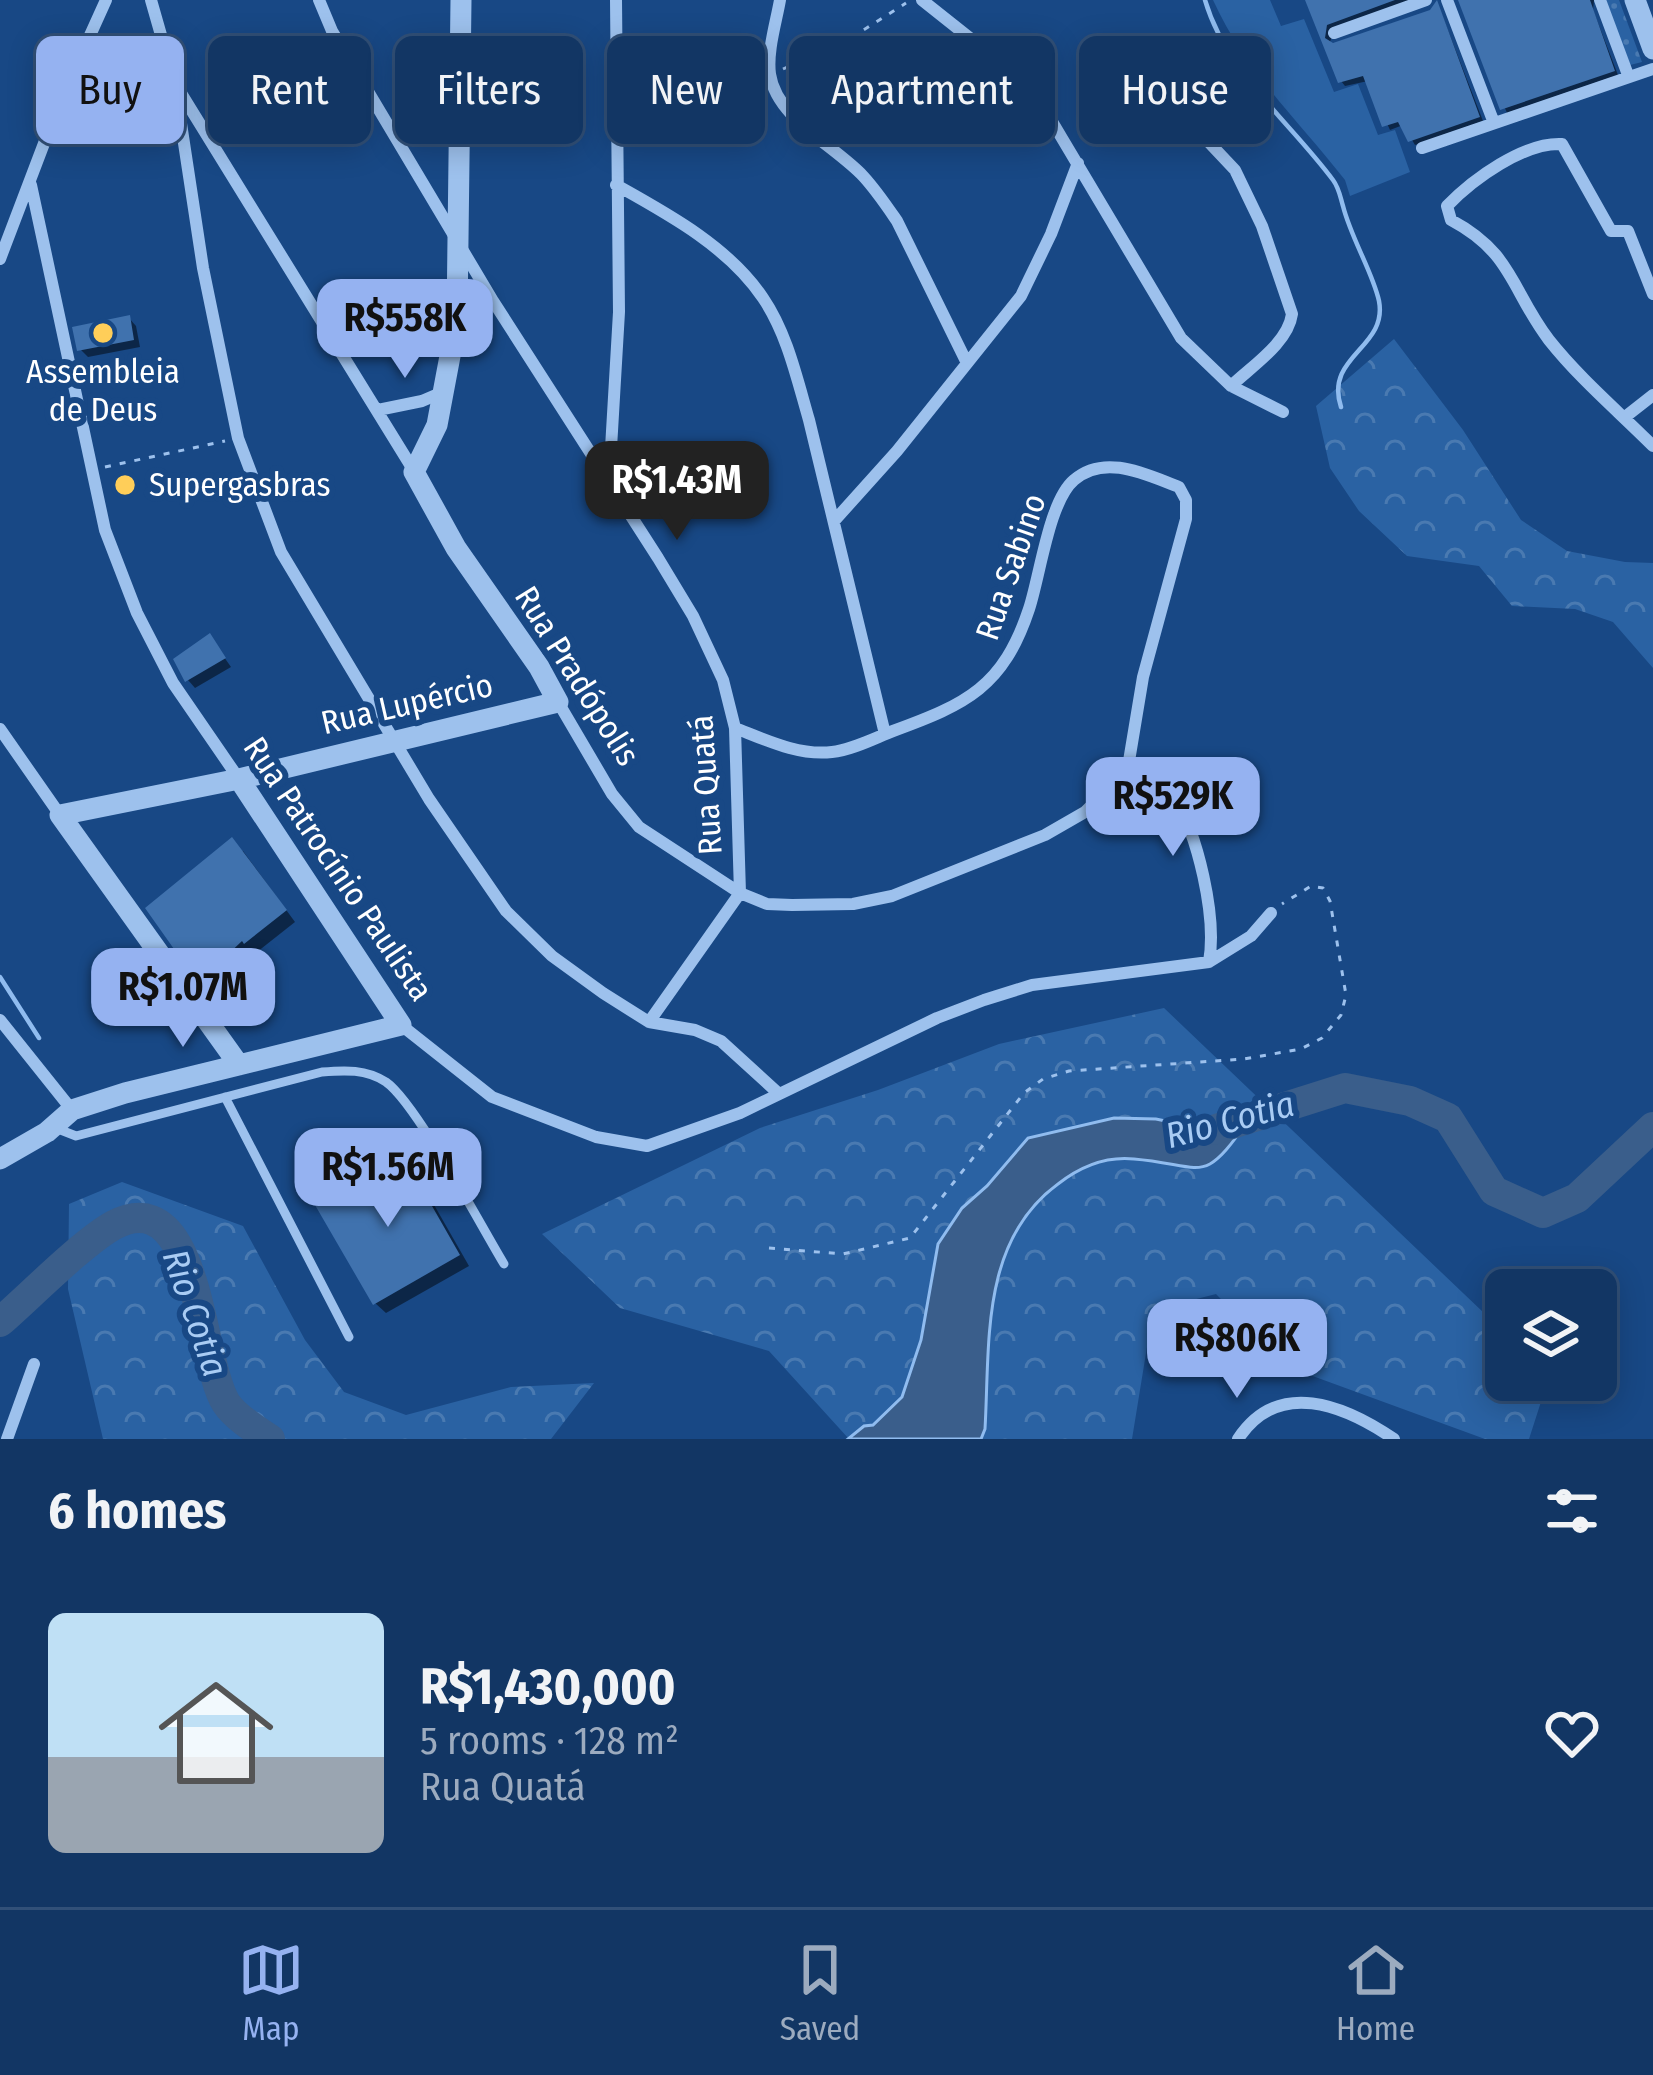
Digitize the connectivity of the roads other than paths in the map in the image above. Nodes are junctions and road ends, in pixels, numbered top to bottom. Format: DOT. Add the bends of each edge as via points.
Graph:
graph roads {
  1 [pos="106,0"];
  2 [pos="151,0"];
  3 [pos="320,0"];
  4 [pos="461,0"];
  5 [pos="616,0"];
  6 [pos="780,0"];
  7 [pos="922,0"];
  8 [pos="1426,0"];
  9 [pos="1447,0"];
  10 [pos="1600,0"];
  11 [pos="1635,0"];
  12 [pos="1334,33"];
  13 [pos="161,36"];
  14 [pos="1653,49"];
  15 [pos="1653,69"];
  16 [pos="1628,75"];
  17 [pos="184,98"];
  18 [pos="1494,123"];
  19 [pos="184,143"];
  20 [pos="1212,144"];
  21 [pos="1422,148"];
  22 [pos="1078,163"];
  23 [pos="31,185"];
  24 [pos="616,185"];
  25 [pos="459,244"];
  26 [pos="0,260"];
  27 [pos="1653,294"];
  28 [pos="494,301"];
  29 [pos="458,307"];
  30 [pos="966,361"];
  31 [pos="1231,386"];
  32 [pos="444,392"];
  33 [pos="1653,395"];
  34 [pos="378,410"];
  35 [pos="1283,412"];
  36 [pos="1624,417"];
  37 [pos="1653,446"];
  38 [pos="415,472"];
  39 [pos="609,483"];
  40 [pos="835,520"];
  41 [pos="558,702"];
  42 [pos="735,728"];
  43 [pos="0,729"];
  44 [pos="885,734"];
  45 [pos="396,740"];
  46 [pos="1129,760"];
  47 [pos="239,779"];
  48 [pos="60,815"];
  49 [pos="740,893"];
  50 [pos="1271,913"];
  51 [pos="1209,962"];
  52 [pos="0,1020"];
  53 [pos="649,1022"];
  54 [pos="401,1025"];
  55 [pos="239,1065"];
  56 [pos="778,1093"];
  57 [pos="225,1097"];
  58 [pos="72,1110"];
  59 [pos="53,1127"];
  60 [pos="0,1159"];
  61 [pos="504,1264"];
  62 [pos="349,1337"];
  63 [pos="34,1364"];
  64 [pos="7,1439"];
  65 [pos="1238,1439"];
  66 [pos="1394,1439"];
  1 -- 23 [label="street"];
  2 -- 13 [label="street"];
  3 -- 25 [label="street, Rua Quatá"];
  4 -- 25 [label="street"];
  5 -- 24 [label="street"];
  6 -- 30 [label="street" via="770,75 784,105 863,176 897,221"];
  7 -- 22 [label="street" via="1022,82"];
  8 -- 12 [label="street"];
  9 -- 18 [label="street"];
  10 -- 16 [label="street"];
  11 -- 14 [label="street"];
  15 -- 16 [label="street"];
  16 -- 18 [label="street"];
  17 -- 34 [label="street, Rua Pradópolis"];
  18 -- 21 [label="street"];
  19 -- 45 [label="street" via="238,438 281,552"];
  20 -- 31 [label="street" via="1247,194 1292,314 1275,344"];
  22 -- 30 [label="street" via="1031,280"];
  22 -- 31 [label="street" via="1180,338"];
  23 -- 26 [label="street"];
  23 -- 47 [label="street, Rua Patrocínio Paulista" via="104,530 173,683"];
  24 -- 39 [label="street"];
  24 -- 40 [label="street" via="697,235 765,301 796,374"];
  25 -- 28 [label="street, Rua Quatá"];
  25 -- 29 [label="street"];
  27 -- 36 [label="street" via="1628,231 1611,230 1562,144 1504,162 1447,206 1451,220 1507,266 1548,338"];
  28 -- 29 [label="street"];
  28 -- 39 [label="street, Rua Quatá"];
  29 -- 32 [label="street"];
  30 -- 40 [label="street"];
  31 -- 35 [label="street"];
  32 -- 34 [label="street"];
  32 -- 38 [label="street"];
  33 -- 36 [label="street"];
  34 -- 38 [label="street, Rua Pradópolis"];
  36 -- 37 [label="street"];
  38 -- 41 [label="street, Rua Pradópolis"];
  39 -- 42 [label="street, Rua Quatá" via="693,616"];
  40 -- 44 [label="street"];
  41 -- 45 [label="street, Rua Lupércio"];
  41 -- 49 [label="street, Rua Pradópolis" via="639,827"];
  42 -- 44 [label="street, Rua Sabino" via="798,751 835,752"];
  42 -- 49 [label="street, Rua Quatá"];
  43 -- 48 [label="street"];
  44 -- 46 [label="street, Rua Sabino" via="949,710 1004,666 1058,508 1073,480 1111,466 1179,487 1186,500"];
  45 -- 47 [label="street, Rua Lupércio"];
  45 -- 53 [label="street" via="506,911 552,956"];
  46 -- 49 [label="street, Rua Pradópolis" via="1085,812 1045,835 892,896 792,905"];
  46 -- 51 [label="street" via="1154,775 1183,813 1208,909"];
  47 -- 48 [label="street, Rua Lupércio"];
  47 -- 54 [label="street, Rua Patrocínio Paulista"];
  48 -- 55 [label="street"];
  49 -- 53 [label="street"];
  50 -- 51 [label="street"];
  51 -- 56 [label="street, Rua Patrocínio Paulista" via="1016,990"];
  52 -- 58 [label="street"];
  53 -- 56 [label="street" via="721,1041"];
  54 -- 55 [label="street"];
  54 -- 56 [label="street, Rua Patrocínio Paulista" via="492,1097 596,1137 646,1146"];
  55 -- 58 [label="street"];
  57 -- 59 [label="lane" via="76,1136"];
  57 -- 61 [label="lane" via="347,1069 386,1083 402,1096"];
  57 -- 62 [label="lane"];
  58 -- 59 [label="street"];
  59 -- 60 [label="street"];
  63 -- 64 [label="street"];
  65 -- 66 [label="street" via="1276,1404 1327,1406"];
}
